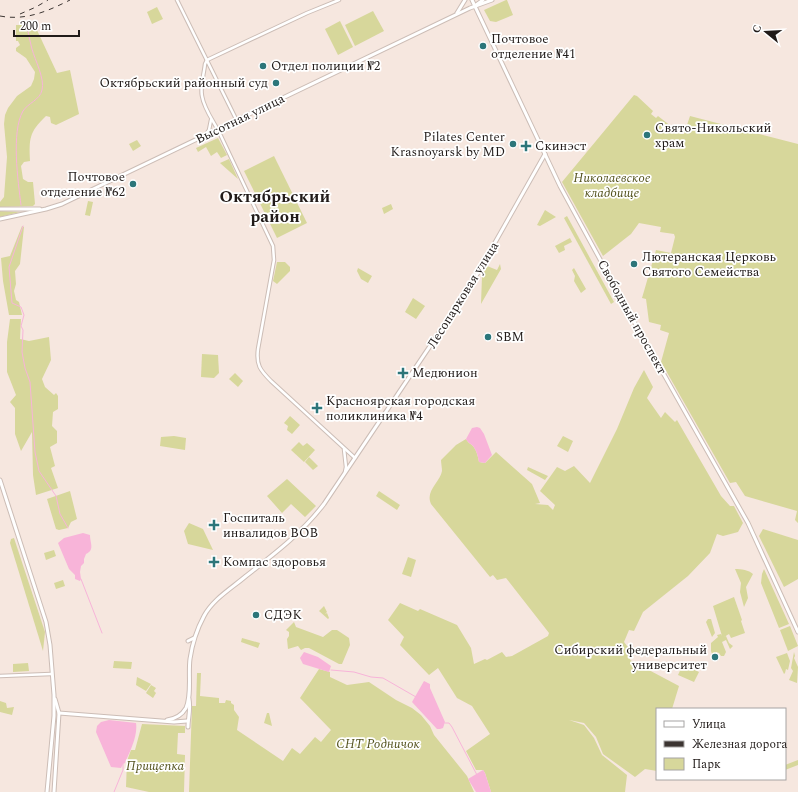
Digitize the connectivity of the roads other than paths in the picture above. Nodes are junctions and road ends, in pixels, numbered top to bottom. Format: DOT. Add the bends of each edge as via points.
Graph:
graph roads {
  1 [pos="178,0"];
  2 [pos="338,0"];
  3 [pos="465,0"];
  4 [pos="472,0"];
  5 [pos="483,0"];
  6 [pos="492,0"];
  7 [pos="475,6"];
  8 [pos="456,15"];
  9 [pos="207,60"];
  10 [pos="211,118"];
  11 [pos="236,121"];
  12 [pos="218,130"];
  13 [pos="203,137"];
  14 [pos="545,154"];
  15 [pos="0,209"];
  16 [pos="46,209"];
  17 [pos="0,219"];
  18 [pos="344,449"];
  19 [pos="355,458"];
  20 [pos="345,472"];
  21 [pos="0,480"];
  22 [pos="798,632"];
  23 [pos="196,637"];
  24 [pos="188,641"];
  25 [pos="51,674"];
  26 [pos="0,676"];
  27 [pos="54,695"];
  28 [pos="188,697"];
  29 [pos="182,712"];
  30 [pos="59,713"];
  31 [pos="188,715"];
  32 [pos="54,716"];
  33 [pos="179,716"];
  34 [pos="167,720"];
  35 [pos="185,721"];
  36 [pos="47,792"];
  37 [pos="54,792"];
  1 -- 9 [label="street"];
  2 -- 9 [label="street"];
  3 -- 8 [label="main road"];
  4 -- 7 [label="main road, Свободный проспект"];
  5 -- 7 [label="main road"];
  6 -- 7 [label="main road"];
  7 -- 8 [label="main road, Высотная улица"];
  7 -- 14 [label="main road, Свободный проспект"];
  8 -- 11 [label="main road, Высотная улица"];
  9 -- 10 [label="street" via="202,97"];
  9 -- 11 [label="street"];
  10 -- 12 [label="street"];
  10 -- 13 [label="street" via="209,130"];
  11 -- 12 [label="main road, Высотная улица"];
  12 -- 13 [label="main road, Высотная улица"];
  12 -- 18 [label="street" via="273,246 274,260 257,357 258,364 263,373"];
  13 -- 16 [label="main road, Высотная улица" via="62,204"];
  14 -- 19 [label="main road, Лесопарковая улица" via="471,285"];
  14 -- 22 [label="main road, Свободный проспект" via="583,230 748,523"];
  15 -- 16 [label="main road"];
  16 -- 17 [label="main road, Высотная улица"];
  18 -- 19 [label="street"];
  18 -- 20 [label="street"];
  19 -- 20 [label="main road, Лесопарковая улица"];
  20 -- 23 [label="main road, Лесопарковая улица" via="320,510 297,535 212,605 204,616"];
  21 -- 25 [label="main road" via="46,622"];
  23 -- 24 [label="main road"];
  23 -- 28 [label="main road, Лесопарковая улица" via="190,660"];
  25 -- 26 [label="street"];
  25 -- 27 [label="main road"];
  27 -- 30 [label="main road"];
  27 -- 32 [label="main road"];
  28 -- 29 [label="main road" via="187,707"];
  28 -- 31 [label="main road, Лесопарковая улица"];
  29 -- 31 [label="main road"];
  29 -- 33 [label="main road"];
  30 -- 32 [label="main road"];
  30 -- 34 [label="main road"];
  30 -- 37 [label="main road"];
  31 -- 35 [label="main road"];
  32 -- 36 [label="main road"];
  33 -- 34 [label="main road"];
  33 -- 35 [label="main road" via="180,720"];
  34 -- 35 [label="main road"];
}
